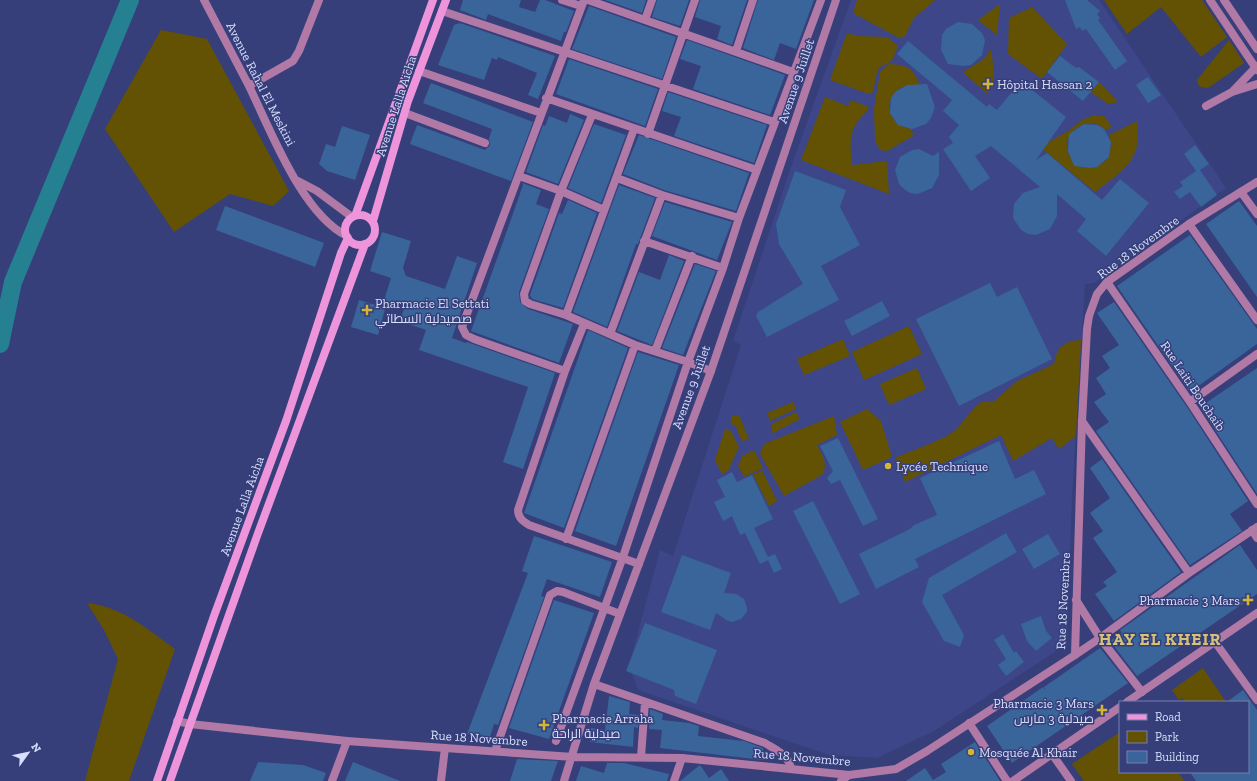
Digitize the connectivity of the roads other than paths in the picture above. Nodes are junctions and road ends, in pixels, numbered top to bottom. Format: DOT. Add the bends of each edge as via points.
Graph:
graph roads {
  1 [pos="204,0"];
  2 [pos="319,0"];
  3 [pos="433,0"];
  4 [pos="446,0"];
  5 [pos="562,0"];
  6 [pos="588,0"];
  7 [pos="652,0"];
  8 [pos="695,0"];
  9 [pos="753,0"];
  10 [pos="820,0"];
  11 [pos="836,0"];
  12 [pos="1210,0"];
  13 [pos="1224,0"];
  14 [pos="582,3"];
  15 [pos="442,11"];
  16 [pos="646,20"];
  17 [pos="683,34"];
  18 [pos="1257,49"];
  19 [pos="564,50"];
  20 [pos="736,51"];
  21 [pos="1256,68"];
  22 [pos="419,70"];
  23 [pos="793,72"];
  24 [pos="1257,84"];
  25 [pos="665,85"];
  26 [pos="249,86"];
  27 [pos="1232,92"];
  28 [pos="546,98"];
  29 [pos="1206,106"];
  30 [pos="404,113"];
  31 [pos="541,113"];
  32 [pos="592,115"];
  33 [pos="774,122"];
  34 [pos="634,129"];
  35 [pos="648,134"];
  36 [pos="485,143"];
  37 [pos="757,170"];
  38 [pos="519,176"];
  39 [pos="617,178"];
  40 [pos="296,180"];
  41 [pos="1257,182"];
  42 [pos="561,191"];
  43 [pos="1241,192"];
  44 [pos="662,195"];
  45 [pos="604,210"];
  46 [pos="1257,214"];
  47 [pos="354,216"];
  48 [pos="739,218"];
  49 [pos="373,221"];
  50 [pos="1189,224"];
  51 [pos="348,237"];
  52 [pos="644,241"];
  53 [pos="365,244"];
  54 [pos="692,256"];
  55 [pos="723,268"];
  56 [pos="1107,282"];
  57 [pos="566,316"];
  58 [pos="1257,320"];
  59 [pos="584,324"];
  60 [pos="610,334"];
  61 [pos="635,345"];
  62 [pos="655,352"];
  63 [pos="1257,354"];
  64 [pos="688,362"];
  65 [pos="565,371"];
  66 [pos="711,371"];
  67 [pos="1190,402"];
  68 [pos="1082,421"];
  69 [pos="1257,504"];
  70 [pos="1255,529"];
  71 [pos="1257,538"];
  72 [pos="566,539"];
  73 [pos="623,557"];
  74 [pos="639,564"];
  75 [pos="1189,573"];
  76 [pos="1076,600"];
  77 [pos="604,608"];
  78 [pos="1257,613"];
  79 [pos="620,614"];
  80 [pos="1100,638"];
  81 [pos="1215,642"];
  82 [pos="1074,655"];
  83 [pos="594,684"];
  84 [pos="1142,692"];
  85 [pos="1257,700"];
  86 [pos="1128,701"];
  87 [pos="645,702"];
  88 [pos="1119,708"];
  89 [pos="177,721"];
  90 [pos="969,723"];
  91 [pos="190,724"];
  92 [pos="556,740"];
  93 [pos="347,741"];
  94 [pos="445,748"];
  95 [pos="495,751"];
  96 [pos="1052,754"];
  97 [pos="572,757"];
  98 [pos="641,757"];
  99 [pos="682,758"];
  100 [pos="792,769"];
  101 [pos="849,775"];
  102 [pos="157,781"];
  103 [pos="170,781"];
  104 [pos="332,781"];
  105 [pos="441,781"];
  106 [pos="564,781"];
  107 [pos="674,781"];
  108 [pos="841,781"];
  109 [pos="1007,781"];
  110 [pos="1013,781"];
  111 [pos="1071,781"];
  1 -- 26 [label="street, Avenue Rahal El Meskini"];
  2 -- 26 [label="street" via="293,61"];
  3 -- 47 [label="main road, Avenue Lalla Aicha"];
  4 -- 15 [label="main road, Avenue Lalla Aicha"];
  5 -- 14 [label="street"];
  6 -- 16 [label="street"];
  7 -- 16 [label="street"];
  8 -- 17 [label="street"];
  9 -- 20 [label="street"];
  10 -- 23 [label="street"];
  11 -- 66 [label="street, Avenue 9 Juillet"];
  12 -- 21 [label="street"];
  13 -- 18 [label="street"];
  14 -- 19 [label="street"];
  15 -- 19 [label="street"];
  15 -- 22 [label="main road, Avenue Lalla Aicha"];
  16 -- 17 [label="street"];
  17 -- 20 [label="street"];
  17 -- 25 [label="street"];
  19 -- 25 [label="street"];
  19 -- 28 [label="street"];
  20 -- 23 [label="street"];
  21 -- 27 [label="street"];
  22 -- 30 [label="main road, Avenue Lalla Aicha"];
  22 -- 31 [label="street"];
  23 -- 33 [label="street"];
  24 -- 27 [label="street"];
  25 -- 33 [label="street"];
  25 -- 35 [label="street"];
  26 -- 40 [label="street, Avenue Rahal El Meskini"];
  27 -- 29 [label="street"];
  28 -- 31 [label="street"];
  28 -- 32 [label="street"];
  30 -- 36 [label="street"];
  30 -- 49 [label="main road, Avenue Lalla Aicha"];
  31 -- 38 [label="street"];
  32 -- 34 [label="street"];
  32 -- 42 [label="street"];
  33 -- 37 [label="street"];
  34 -- 35 [label="street"];
  34 -- 39 [label="street"];
  35 -- 37 [label="street"];
  37 -- 48 [label="street"];
  38 -- 42 [label="street"];
  38 -- 65 [label="street" via="462,327 463,332 474,339"];
  39 -- 44 [label="street"];
  39 -- 45 [label="street"];
  40 -- 47 [label="street"];
  40 -- 51 [label="street, Avenue Rahal El Meskini" via="330,226"];
  41 -- 43 [label="street, Rue 18 Novembre"];
  42 -- 45 [label="street"];
  42 -- 57 [label="street" via="524,297 530,304"];
  43 -- 46 [label="street"];
  43 -- 50 [label="street, Rue 18 Novembre"];
  44 -- 48 [label="street"];
  44 -- 52 [label="street"];
  45 -- 57 [label="street"];
  47 -- 49 [label="main road" via="365,215"];
  47 -- 51 [label="main road, Avenue Lalla Aicha" via="346,226"];
  48 -- 55 [label="street"];
  49 -- 53 [label="main road, Avenue Lalla Aicha" via="374,234"];
  50 -- 56 [label="street, Rue 18 Novembre"];
  50 -- 58 [label="street"];
  51 -- 53 [label="main road" via="356,244"];
  51 -- 89 [label="main road, Avenue Lalla Aicha" via="286,421"];
  52 -- 54 [label="street"];
  52 -- 60 [label="street"];
  53 -- 91 [label="main road, Avenue Lalla Aicha"];
  54 -- 55 [label="street"];
  54 -- 62 [label="street"];
  55 -- 64 [label="street"];
  56 -- 67 [label="street, Rue Laiti Bouchaib"];
  56 -- 68 [label="street, Rue 18 Novembre" via="1097,294 1089,316"];
  57 -- 59 [label="street"];
  59 -- 60 [label="street"];
  59 -- 65 [label="street"];
  60 -- 61 [label="street"];
  61 -- 62 [label="street"];
  61 -- 72 [label="street"];
  62 -- 64 [label="street"];
  63 -- 67 [label="street"];
  64 -- 66 [label="street"];
  64 -- 73 [label="street"];
  65 -- 72 [label="street" via="518,515 529,525"];
  66 -- 74 [label="street, Avenue 9 Juillet"];
  67 -- 69 [label="street, Rue Laiti Bouchaib"];
  68 -- 75 [label="street"];
  68 -- 76 [label="street, Rue 18 Novembre"];
  70 -- 71 [label="street"];
  70 -- 75 [label="street"];
  72 -- 73 [label="street"];
  73 -- 74 [label="street"];
  73 -- 77 [label="street"];
  74 -- 79 [label="street, Avenue 9 Juillet"];
  75 -- 80 [label="street"];
  76 -- 80 [label="street"];
  76 -- 82 [label="street, Rue 18 Novembre"];
  77 -- 79 [label="street"];
  77 -- 92 [label="street"];
  77 -- 95 [label="street" via="563,592 557,591 550,595"];
  78 -- 81 [label="street"];
  79 -- 83 [label="street, Avenue 9 Juillet"];
  80 -- 82 [label="street"];
  80 -- 84 [label="street"];
  81 -- 84 [label="street"];
  81 -- 85 [label="street"];
  82 -- 90 [label="street, Rue 18 Novembre"];
  83 -- 87 [label="street"];
  83 -- 97 [label="street, Avenue 9 Juillet"];
  84 -- 86 [label="street"];
  87 -- 98 [label="street"];
  87 -- 100 [label="street" via="765,743 788,759"];
  88 -- 96 [label="street"];
  89 -- 91 [label="street, Rue 18 Novembre"];
  89 -- 102 [label="main road, Avenue Lalla Aicha"];
  90 -- 101 [label="street, Rue 18 Novembre" via="927,752 896,769"];
  90 -- 109 [label="street"];
  91 -- 93 [label="street, Rue 18 Novembre"];
  91 -- 103 [label="main road, Avenue Lalla Aicha"];
  93 -- 94 [label="street, Rue 18 Novembre"];
  93 -- 104 [label="street"];
  94 -- 95 [label="street, Rue 18 Novembre"];
  94 -- 105 [label="street"];
  95 -- 97 [label="street, Rue 18 Novembre"];
  96 -- 110 [label="street"];
  96 -- 111 [label="street"];
  97 -- 98 [label="street, Rue 18 Novembre"];
  97 -- 106 [label="street, Avenue 9 Juillet"];
  98 -- 99 [label="street, Rue 18 Novembre"];
  99 -- 100 [label="street, Rue 18 Novembre"];
  99 -- 107 [label="street"];
  100 -- 101 [label="street, Rue 18 Novembre"];
  101 -- 108 [label="street"];
}
